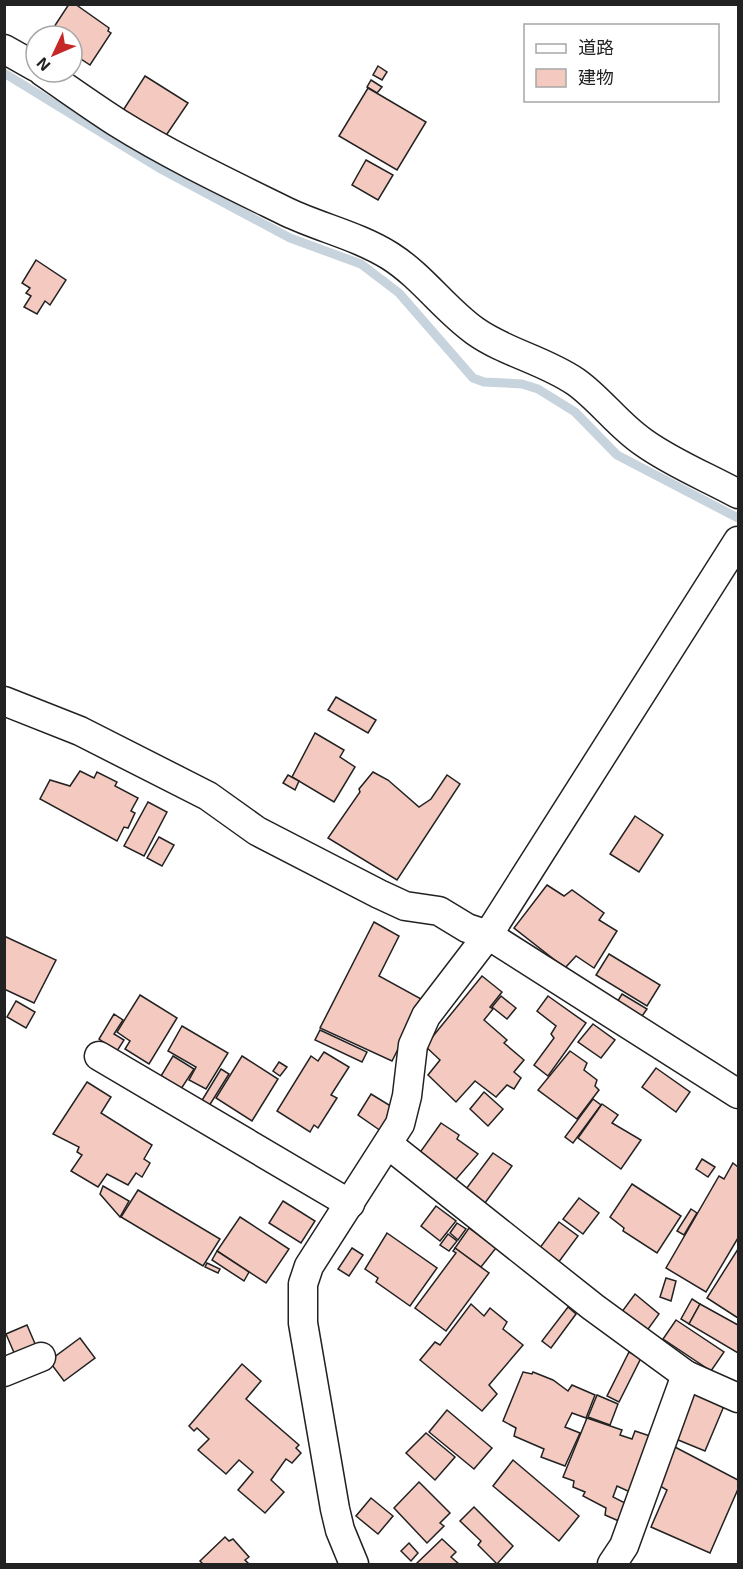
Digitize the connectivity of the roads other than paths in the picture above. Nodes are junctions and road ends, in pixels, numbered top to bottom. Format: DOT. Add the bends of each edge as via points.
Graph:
graph roads {
  1 [pos="4,49"];
  2 [pos="24,60"];
  3 [pos="61,84"];
  4 [pos="738,494"];
  5 [pos="738,541"];
  6 [pos="4,701"];
  7 [pos="488,935"];
  8 [pos="99,1056"];
  9 [pos="738,1094"];
  10 [pos="389,1145"];
  11 [pos="350,1203"];
  12 [pos="41,1357"];
  13 [pos="4,1372"];
  14 [pos="686,1375"];
  15 [pos="738,1398"];
  16 [pos="347,1561"];
  17 [pos="612,1564"];
  1 -- 2 [label="street"];
  3 -- 4 [label="street" via="120,124 248,193 391,256 475,331 542,362 576,383 645,444"];
  5 -- 7 [label="street"];
  6 -- 7 [label="street" via="80,731 208,796 257,831 379,894 405,906 439,911"];
  7 -- 9 [label="street"];
  7 -- 10 [label="street" via="426,1016 413,1045 400,1124"];
  8 -- 11 [label="street"];
  10 -- 11 [label="street"];
  10 -- 14 [label="street" via="593,1307"];
  11 -- 16 [label="street" via="309,1266 301,1304 325,1456"];
  12 -- 13 [label="street"];
  14 -- 15 [label="street"];
  14 -- 17 [label="street" via="624,1546"];
}
